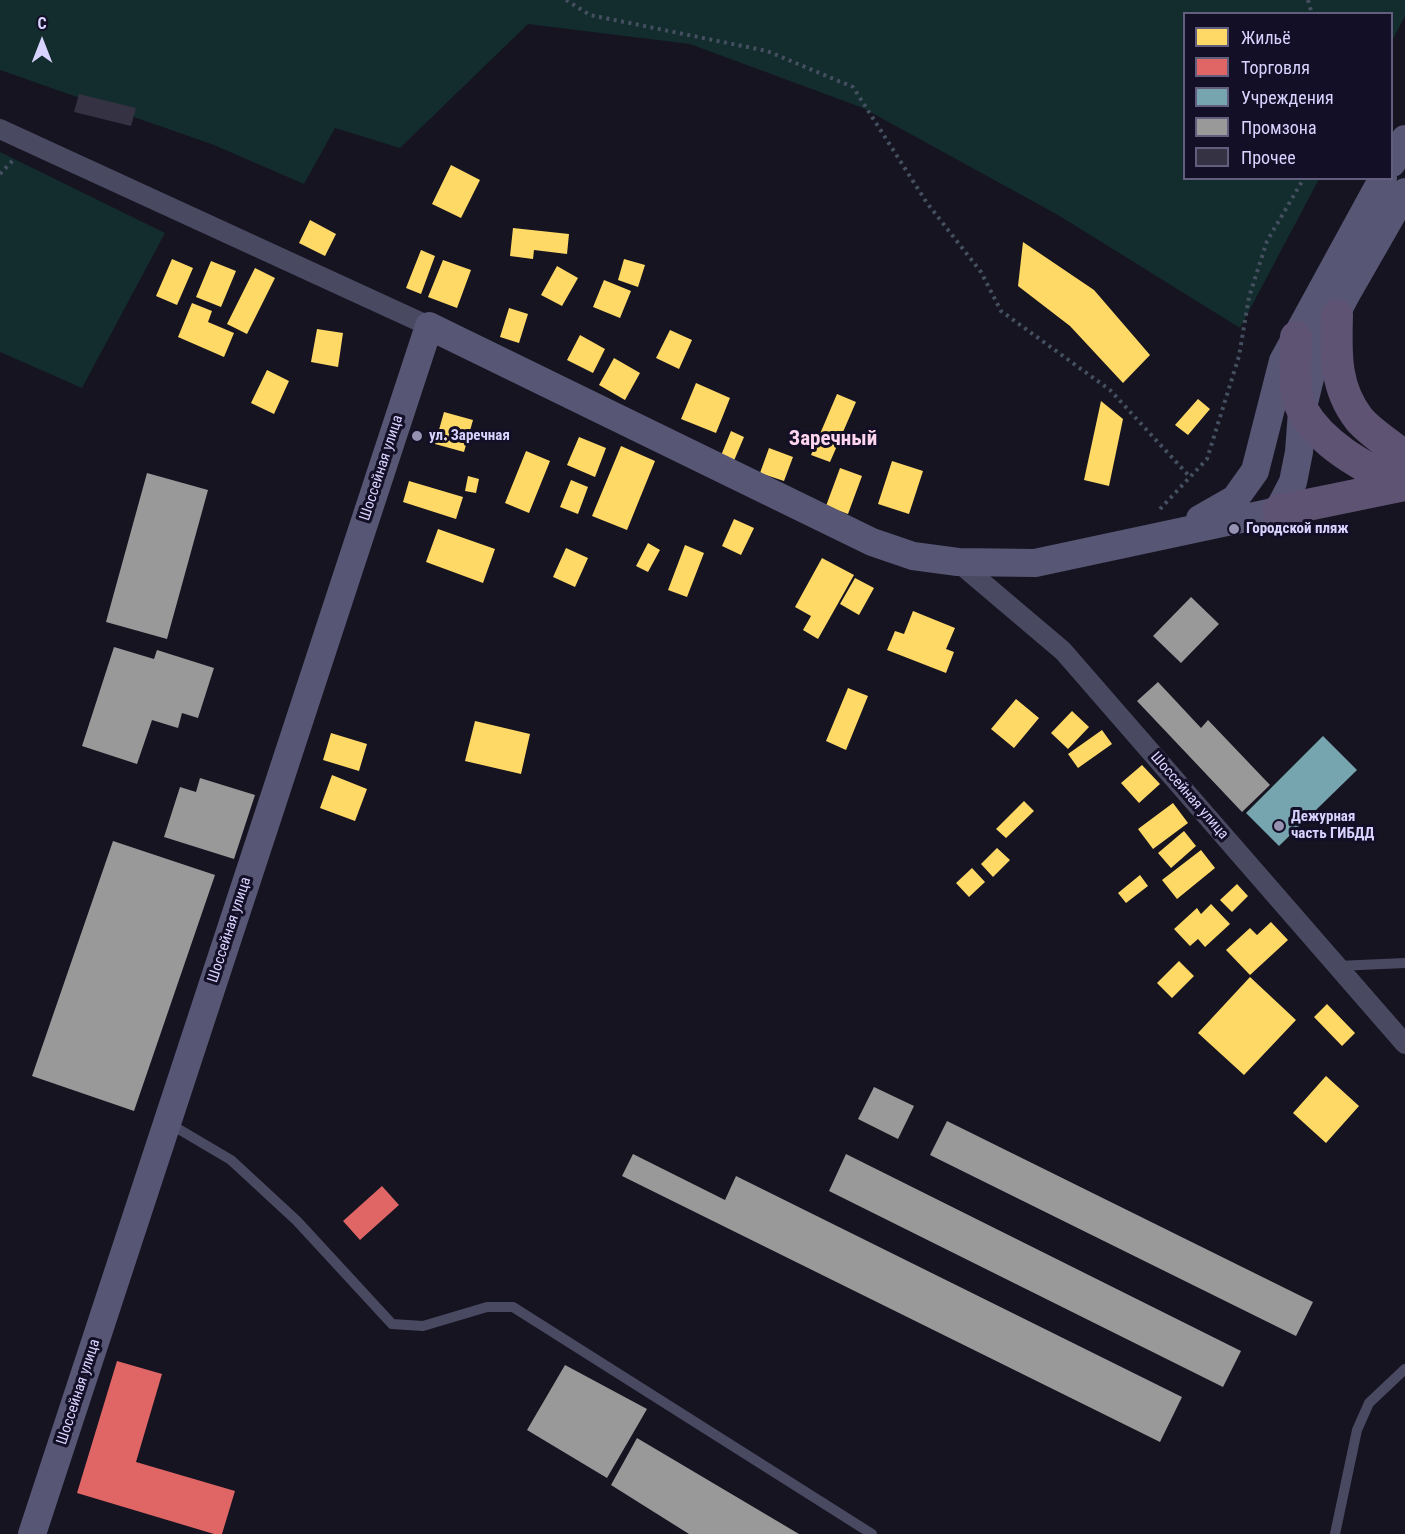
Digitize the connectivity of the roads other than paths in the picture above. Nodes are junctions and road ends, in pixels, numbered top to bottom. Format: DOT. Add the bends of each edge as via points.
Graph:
graph roads {
  1 [pos="0,129"];
  2 [pos="1405,139"];
  3 [pos="1393,161"];
  4 [pos="1382,180"];
  5 [pos="1405,192"];
  6 [pos="1337,315"];
  7 [pos="429,326"];
  8 [pos="1296,337"];
  9 [pos="1302,411"];
  10 [pos="1405,453"];
  11 [pos="1403,484"];
  12 [pos="1278,511"];
  13 [pos="1178,532"];
  14 [pos="958,562"];
  15 [pos="1405,963"];
  16 [pos="1337,966"];
  17 [pos="1405,1044"];
  18 [pos="167,1122"];
  19 [pos="1405,1369"];
  20 [pos="32,1534"];
  21 [pos="872,1534"];
  22 [pos="1335,1534"];
  1 -- 7 [label="street"];
  2 -- 3 [label="main road"];
  4 -- 8 [label="main road"];
  5 -- 6 [label="main road"];
  6 -- 9 [label="main road" via="1317,350"];
  6 -- 10 [label="main road" via="1335,363 1344,394 1360,420"];
  7 -- 14 [label="main road" via="872,542 913,556"];
  7 -- 18 [label="main road, Шоссейная улица"];
  8 -- 9 [label="main road" via="1295,376"];
  8 -- 13 [label="main road" via="1274,390 1255,471 1236,499"];
  9 -- 11 [label="main road" via="1350,458"];
  9 -- 12 [label="main road" via="1293,482"];
  11 -- 12 [label="main road"];
  12 -- 13 [label="main road"];
  13 -- 14 [label="main road" via="1035,563"];
  14 -- 16 [label="street, Шоссейная улица" via="1063,651"];
  15 -- 16 [label="lane"];
  16 -- 17 [label="street, Шоссейная улица"];
  18 -- 20 [label="main road, Шоссейная улица"];
  18 -- 21 [label="lane" via="231,1160 297,1221 392,1324 423,1326 487,1307 513,1306"];
  19 -- 22 [label="lane" via="1370,1403 1357,1430"];
}
